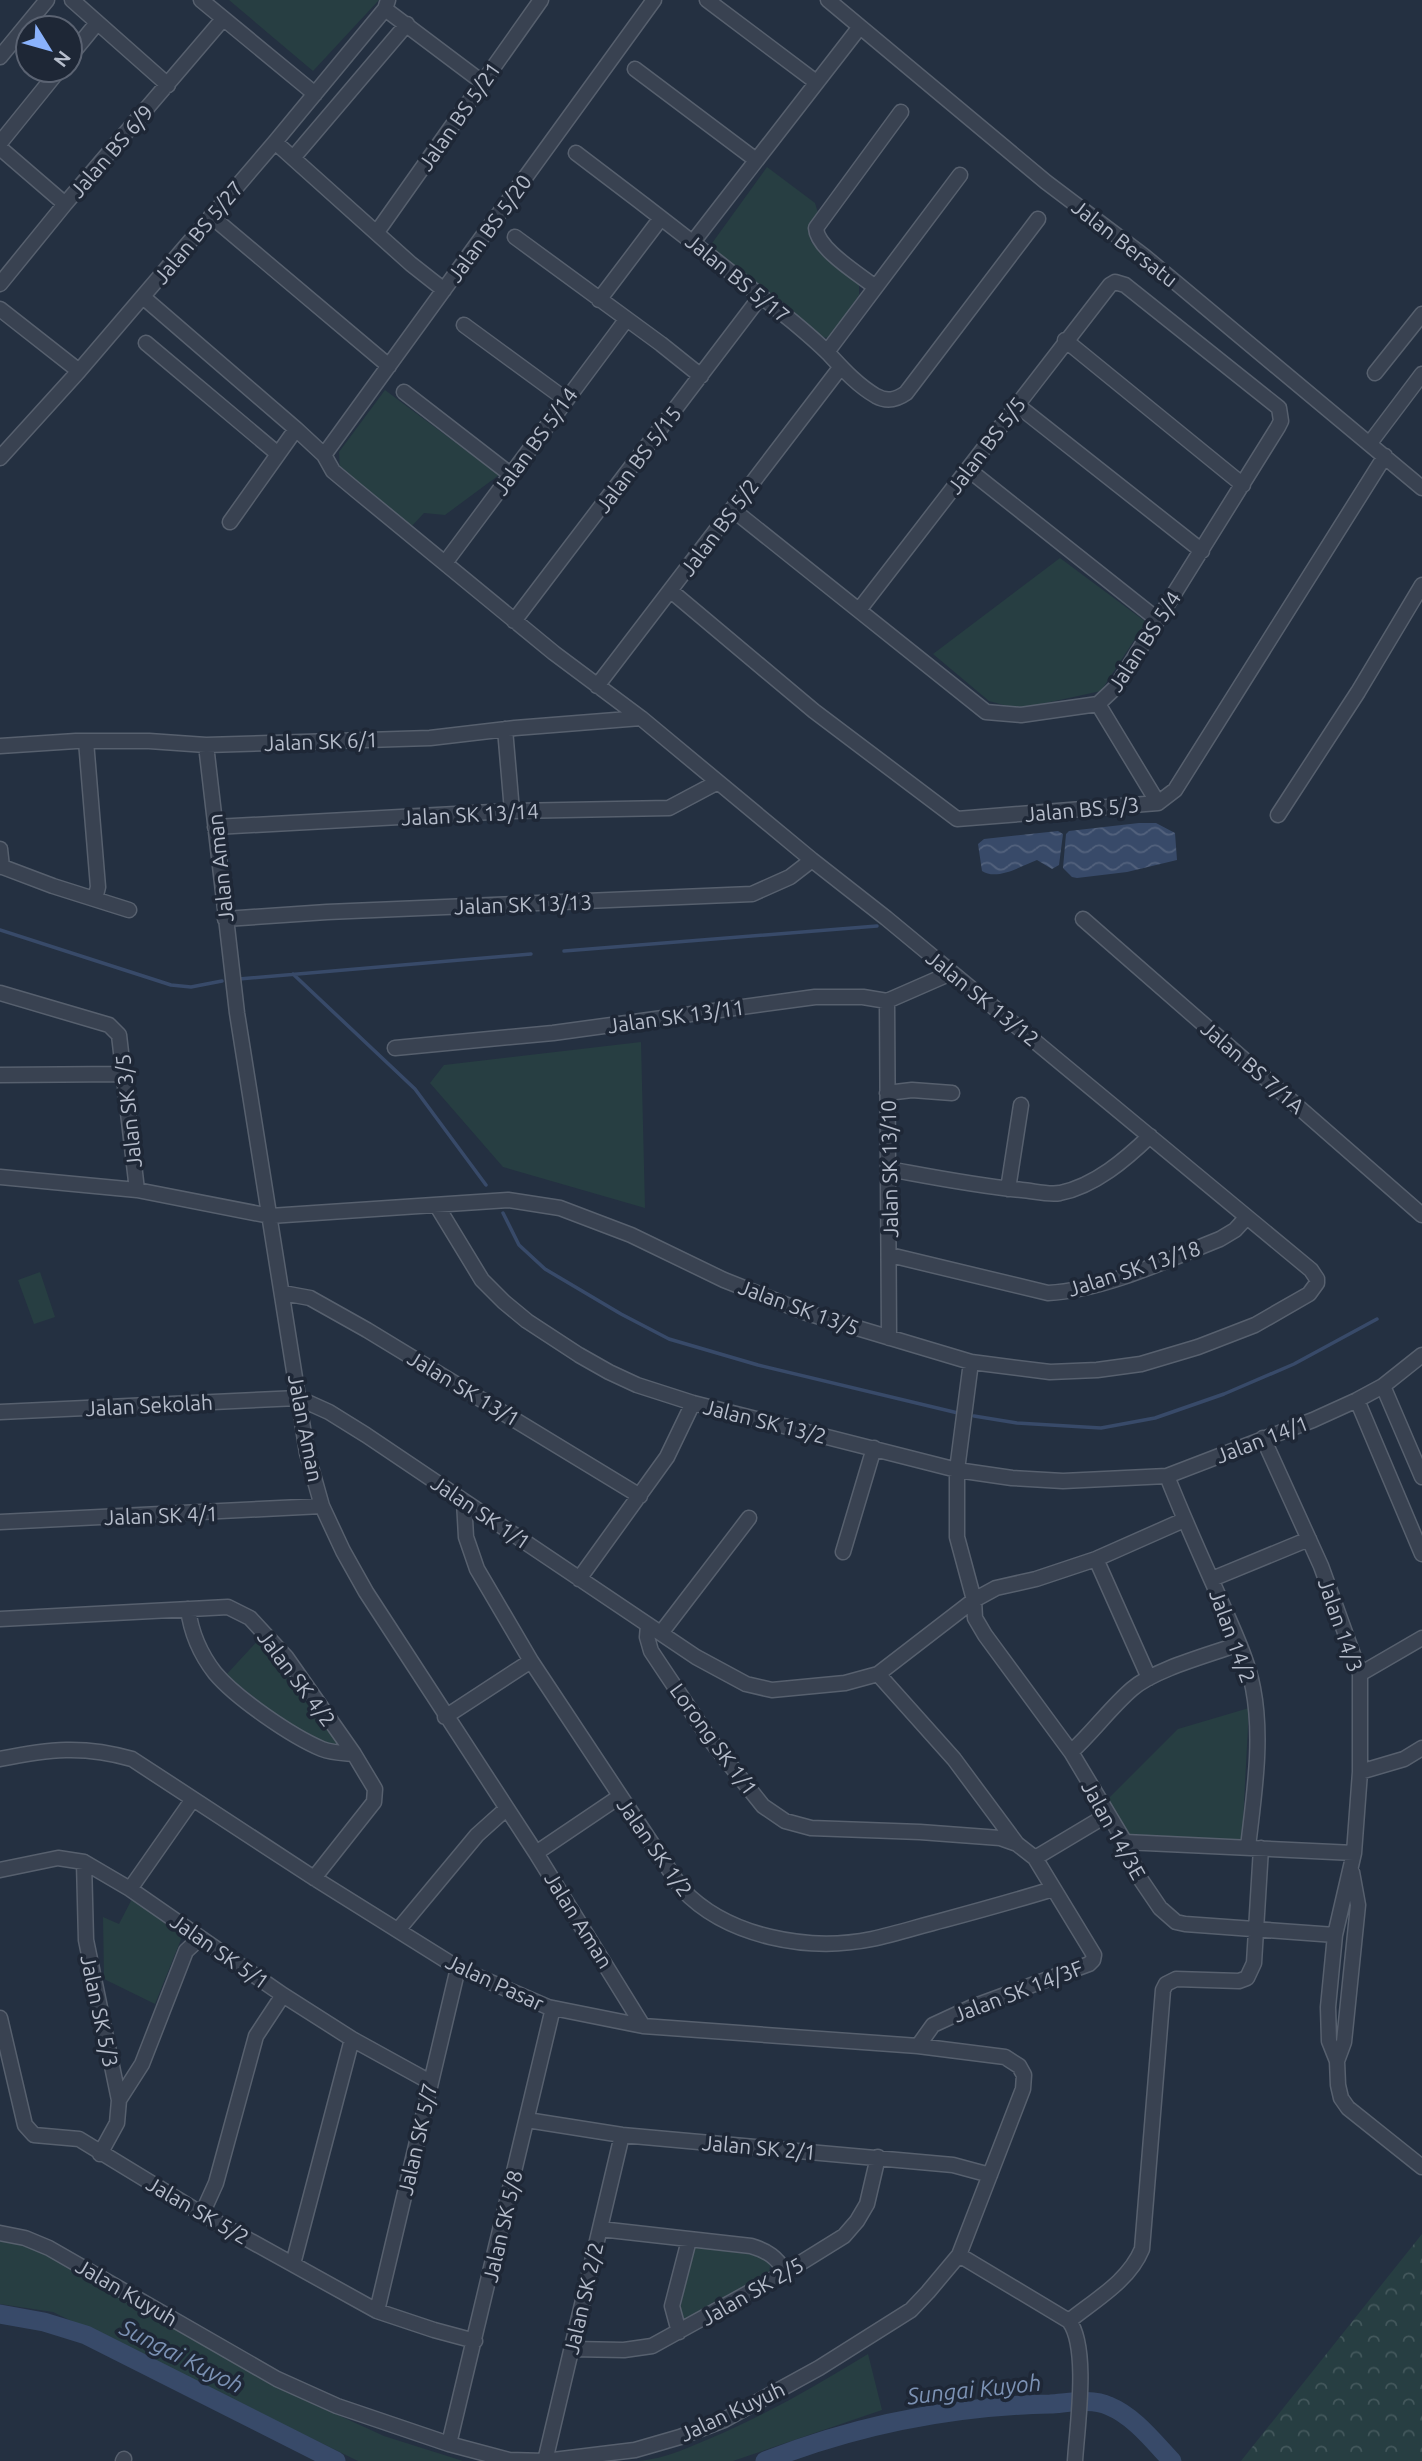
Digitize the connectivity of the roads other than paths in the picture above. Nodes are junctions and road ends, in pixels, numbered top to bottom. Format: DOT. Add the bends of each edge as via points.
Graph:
graph roads {
  1 [pos="47,0"];
  2 [pos="72,0"];
  3 [pos="201,0"];
  4 [pos="654,0"];
  5 [pos="707,0"];
  6 [pos="828,0"];
  7 [pos="534,3"];
  8 [pos="386,4"];
  9 [pos="223,19"];
  10 [pos="97,23"];
  11 [pos="407,24"];
  12 [pos="859,29"];
  13 [pos="84,39"];
  14 [pos="0,57"];
  15 [pos="635,69"];
  16 [pos="482,82"];
  17 [pos="816,82"];
  18 [pos="48,84"];
  19 [pos="168,85"];
  20 [pos="315,94"];
  21 [pos="901,112"];
  22 [pos="275,142"];
  23 [pos="0,146"];
  24 [pos="576,153"];
  25 [pos="293,158"];
  26 [pos="756,160"];
  27 [pos="960,175"];
  28 [pos="65,204"];
  29 [pos="211,216"];
  30 [pos="661,218"];
  31 [pos="1038,219"];
  32 [pos="377,232"];
  33 [pos="515,237"];
  34 [pos="693,242"];
  35 [pos="2,279"];
  36 [pos="875,287"];
  37 [pos="444,290"];
  38 [pos="761,296"];
  39 [pos="143,297"];
  40 [pos="599,300"];
  41 [pos="0,309"];
  42 [pos="1422,314"];
  43 [pos="626,320"];
  44 [pos="464,325"];
  45 [pos="1065,340"];
  46 [pos="146,343"];
  47 [pos="827,352"];
  48 [pos="389,366"];
  49 [pos="840,368"];
  50 [pos="79,371"];
  51 [pos="1375,373"];
  52 [pos="1422,374"];
  53 [pos="701,376"];
  54 [pos="404,391"];
  55 [pos="565,399"];
  56 [pos="1017,405"];
  57 [pos="1281,414"];
  58 [pos="296,429"];
  59 [pos="1370,443"];
  60 [pos="278,454"];
  61 [pos="324,455"];
  62 [pos="1385,456"];
  63 [pos="0,458"];
  64 [pos="968,470"];
  65 [pos="510,474"];
  66 [pos="1243,485"];
  67 [pos="1422,488"];
  68 [pos="732,509"];
  69 [pos="230,522"];
  70 [pos="1202,551"];
  71 [pos="445,563"];
  72 [pos="1422,585"];
  73 [pos="670,592"];
  74 [pos="859,610"];
  75 [pos="1158,620"];
  76 [pos="514,621"];
  77 [pos="597,686"];
  78 [pos="1098,704"];
  79 [pos="641,718"];
  80 [pos="505,729"];
  81 [pos="86,741"];
  82 [pos="206,745"];
  83 [pos="0,746"];
  84 [pos="718,782"];
  85 [pos="1158,803"];
  86 [pos="512,811"];
  87 [pos="1278,815"];
  88 [pos="215,828"];
  89 [pos="0,849"];
  90 [pos="812,860"];
  91 [pos="1,866"];
  92 [pos="94,898"];
  93 [pos="129,909"];
  94 [pos="225,919"];
  95 [pos="1083,919"];
  96 [pos="951,973"];
  97 [pos="0,993"];
  98 [pos="887,1001"];
  99 [pos="395,1048"];
  100 [pos="123,1074"];
  101 [pos="0,1075"];
  102 [pos="887,1093"];
  103 [pos="952,1093"];
  104 [pos="1021,1105"];
  105 [pos="1150,1136"];
  106 [pos="889,1169"];
  107 [pos="0,1177"];
  108 [pos="1007,1189"];
  109 [pos="136,1190"];
  110 [pos="436,1206"];
  111 [pos="1422,1215"];
  112 [pos="270,1216"];
  113 [pos="1246,1218"];
  114 [pos="890,1255"];
  115 [pos="1317,1283"];
  116 [pos="283,1293"];
  117 [pos="890,1338"];
  118 [pos="1422,1355"];
  119 [pos="971,1362"];
  120 [pos="1382,1386"];
  121 [pos="298,1398"];
  122 [pos="1357,1400"];
  123 [pos="693,1403"];
  124 [pos="0,1412"];
  125 [pos="1263,1438"];
  126 [pos="874,1448"];
  127 [pos="957,1470"];
  128 [pos="1167,1476"];
  129 [pos="1422,1477"];
  130 [pos="640,1496"];
  131 [pos="464,1501"];
  132 [pos="322,1506"];
  133 [pos="749,1518"];
  134 [pos="1184,1520"];
  135 [pos="0,1522"];
  136 [pos="1309,1539"];
  137 [pos="843,1552"];
  138 [pos="1422,1554"];
  139 [pos="1096,1559"];
  140 [pos="579,1579"];
  141 [pos="1212,1579"];
  142 [pos="974,1600"];
  143 [pos="188,1609"];
  144 [pos="0,1619"];
  145 [pos="648,1625"];
  146 [pos="661,1633"];
  147 [pos="1422,1638"];
  148 [pos="1239,1644"];
  149 [pos="531,1661"];
  150 [pos="878,1674"];
  151 [pos="1360,1674"];
  152 [pos="1149,1678"];
  153 [pos="445,1717"];
  154 [pos="1422,1748"];
  155 [pos="1070,1752"];
  156 [pos="354,1754"];
  157 [pos="0,1759"];
  158 [pos="1360,1772"];
  159 [pos="619,1797"];
  160 [pos="193,1799"];
  161 [pos="506,1809"];
  162 [pos="1107,1815"];
  163 [pos="1125,1842"];
  164 [pos="1017,1844"];
  165 [pos="1255,1847"];
  166 [pos="536,1853"];
  167 [pos="1035,1857"];
  168 [pos="1352,1860"];
  169 [pos="84,1863"];
  170 [pos="0,1870"];
  171 [pos="314,1878"];
  172 [pos="130,1889"];
  173 [pos="1053,1889"];
  174 [pos="1342,1902"];
  175 [pos="1256,1928"];
  176 [pos="398,1930"];
  177 [pos="1335,1935"];
  178 [pos="200,1938"];
  179 [pos="458,1968"];
  180 [pos="1352,1973"];
  181 [pos="282,1995"];
  182 [pos="553,2008"];
  183 [pos="0,2018"];
  184 [pos="643,2026"];
  185 [pos="352,2039"];
  186 [pos="918,2046"];
  187 [pos="1005,2057"];
  188 [pos="1337,2061"];
  189 [pos="430,2082"];
  190 [pos="119,2100"];
  191 [pos="527,2120"];
  192 [pos="622,2135"];
  193 [pos="100,2154"];
  194 [pos="878,2157"];
  195 [pos="1422,2167"];
  196 [pos="990,2175"];
  197 [pos="202,2214"];
  198 [pos="600,2229"];
  199 [pos="0,2233"];
  200 [pos="689,2239"];
  201 [pos="959,2255"];
  202 [pos="293,2264"];
  203 [pos="786,2272"];
  204 [pos="377,2311"];
  205 [pos="1069,2321"];
  206 [pos="679,2332"];
  207 [pos="475,2340"];
  208 [pos="572,2349"];
  209 [pos="449,2444"];
  210 [pos="545,2461"];
  211 [pos="1075,2461"];
  1 -- 14 [label="street"];
  2 -- 10 [label="street"];
  3 -- 9 [label="street"];
  4 -- 37 [label="street, Jalan BS 5/20"];
  5 -- 17 [label="street"];
  6 -- 12 [label="street, Jalan Bersatu"];
  7 -- 16 [label="street, Jalan BS 5/21"];
  8 -- 11 [label="street"];
  8 -- 20 [label="street, Jalan BS 5/27"];
  9 -- 19 [label="street, Jalan BS 6/9"];
  9 -- 20 [label="street"];
  10 -- 13 [label="street"];
  10 -- 19 [label="street"];
  11 -- 16 [label="street"];
  11 -- 25 [label="street"];
  12 -- 17 [label="street"];
  12 -- 59 [label="street, Jalan Bersatu"];
  15 -- 26 [label="street"];
  16 -- 32 [label="street, Jalan BS 5/21"];
  17 -- 26 [label="street"];
  18 -- 23 [label="street"];
  19 -- 28 [label="street, Jalan BS 6/9"];
  20 -- 22 [label="street, Jalan BS 5/27"];
  21 -- 36 [label="street" via="816,228 825,247"];
  22 -- 25 [label="street"];
  22 -- 29 [label="street, Jalan BS 5/27"];
  23 -- 28 [label="street"];
  24 -- 30 [label="street, Jalan BS 5/17"];
  25 -- 32 [label="street"];
  26 -- 34 [label="street"];
  27 -- 36 [label="street"];
  28 -- 35 [label="street, Jalan BS 6/9"];
  29 -- 39 [label="street, Jalan BS 5/27"];
  29 -- 48 [label="street"];
  30 -- 34 [label="street, Jalan BS 5/17"];
  30 -- 40 [label="street"];
  31 -- 49 [label="street, Jalan BS 5/17" via="897,399 877,397"];
  32 -- 37 [label="street"];
  33 -- 40 [label="street"];
  34 -- 38 [label="street, Jalan BS 5/17"];
  36 -- 47 [label="street"];
  37 -- 48 [label="street, Jalan BS 5/20"];
  38 -- 47 [label="street, Jalan BS 5/17"];
  38 -- 53 [label="street, Jalan BS 5/15"];
  39 -- 50 [label="street, Jalan BS 5/27"];
  39 -- 58 [label="street, Jalan SK 13/12"];
  40 -- 43 [label="street"];
  41 -- 50 [label="street"];
  42 -- 51 [label="street"];
  43 -- 53 [label="street"];
  43 -- 55 [label="street, Jalan BS 5/14"];
  44 -- 55 [label="street"];
  45 -- 56 [label="street, Jalan BS 5/5"];
  45 -- 57 [label="street, Jalan BS 5/5" via="1105,289 1115,282 1125,285 1275,403"];
  45 -- 66 [label="street"];
  46 -- 60 [label="street"];
  47 -- 49 [label="street, Jalan BS 5/17"];
  48 -- 61 [label="street, Jalan BS 5/20"];
  49 -- 68 [label="street, Jalan BS 5/2"];
  50 -- 63 [label="street, Jalan BS 5/27"];
  52 -- 59 [label="street"];
  53 -- 76 [label="street, Jalan BS 5/15"];
  54 -- 65 [label="street"];
  55 -- 65 [label="street, Jalan BS 5/14"];
  56 -- 64 [label="street, Jalan BS 5/5"];
  56 -- 70 [label="street"];
  57 -- 66 [label="street, Jalan BS 5/4"];
  58 -- 60 [label="street"];
  58 -- 61 [label="street, Jalan SK 13/12"];
  59 -- 62 [label="street, Jalan Bersatu"];
  60 -- 69 [label="street"];
  61 -- 71 [label="street, Jalan SK 13/12" via="333,471"];
  62 -- 67 [label="street, Jalan Bersatu"];
  62 -- 85 [label="street, Jalan BS 5/3" via="1187,772 1175,790"];
  64 -- 74 [label="street, Jalan BS 5/5"];
  64 -- 75 [label="street"];
  65 -- 71 [label="street, Jalan BS 5/14"];
  66 -- 70 [label="street, Jalan BS 5/4"];
  68 -- 73 [label="street, Jalan BS 5/2"];
  68 -- 74 [label="street, Jalan BS 5/4"];
  70 -- 75 [label="street, Jalan BS 5/4"];
  71 -- 76 [label="street, Jalan SK 13/12"];
  72 -- 87 [label="street"];
  73 -- 77 [label="street, Jalan BS 5/2"];
  73 -- 85 [label="street, Jalan BS 5/3" via="814,711 957,819"];
  74 -- 78 [label="street, Jalan BS 5/4" via="986,712 1021,715"];
  75 -- 78 [label="street, Jalan BS 5/4" via="1116,687"];
  76 -- 77 [label="street, Jalan SK 13/12"];
  77 -- 79 [label="street, Jalan SK 13/12"];
  78 -- 85 [label="street"];
  79 -- 80 [label="street, Jalan SK 6/1"];
  79 -- 84 [label="street, Jalan SK 13/12"];
  80 -- 82 [label="street, Jalan SK 6/1" via="430,738"];
  80 -- 86 [label="street"];
  81 -- 82 [label="street, Jalan SK 6/1"];
  81 -- 83 [label="street, Jalan SK 6/1"];
  81 -- 92 [label="street" via="98,887"];
  82 -- 88 [label="street, Jalan Aman"];
  84 -- 86 [label="street, Jalan SK 13/14" via="669,808"];
  84 -- 90 [label="street, Jalan SK 13/12"];
  86 -- 88 [label="street, Jalan SK 13/14"];
  88 -- 94 [label="street, Jalan Aman"];
  89 -- 91 [label="street"];
  90 -- 94 [label="street, Jalan SK 13/13" via="790,877 752,894"];
  90 -- 96 [label="street, Jalan SK 13/12"];
  91 -- 92 [label="street"];
  92 -- 93 [label="street"];
  94 -- 112 [label="street, Jalan Aman"];
  95 -- 111 [label="street, Jalan BS 7/1A"];
  96 -- 98 [label="street"];
  96 -- 105 [label="street, Jalan SK 13/12"];
  97 -- 100 [label="street, Jalan SK 3/5" via="113,1027 119,1035"];
  98 -- 99 [label="street, Jalan SK 13/11" via="815,997"];
  98 -- 102 [label="street, Jalan SK 13/10"];
  100 -- 101 [label="street"];
  100 -- 109 [label="street, Jalan SK 3/5"];
  102 -- 103 [label="street"];
  102 -- 106 [label="street, Jalan SK 13/10"];
  104 -- 108 [label="street"];
  105 -- 108 [label="street" via="1119,1166 1063,1192"];
  105 -- 113 [label="street, Jalan SK 13/12"];
  106 -- 108 [label="street"];
  106 -- 114 [label="street, Jalan SK 13/10"];
  107 -- 109 [label="street, Jalan SK 13/5"];
  109 -- 112 [label="street, Jalan SK 13/5"];
  110 -- 112 [label="street, Jalan SK 13/5"];
  110 -- 117 [label="street, Jalan SK 13/5" via="508,1200 560,1208 631,1235 724,1280"];
  110 -- 123 [label="street, Jalan SK 13/2" via="482,1280 527,1321 609,1372"];
  112 -- 116 [label="street, Jalan Aman"];
  113 -- 114 [label="street, Jalan SK 13/18" via="1220,1239 1065,1292 1048,1293"];
  113 -- 115 [label="street, Jalan SK 13/12" via="1311,1270"];
  114 -- 117 [label="street, Jalan SK 13/10"];
  115 -- 119 [label="street, Jalan SK 13/5" via="1309,1294 1255,1325 1141,1364 1050,1372"];
  116 -- 121 [label="street, Jalan Aman"];
  116 -- 130 [label="street, Jalan SK 13/1" via="310,1298 368,1330"];
  117 -- 119 [label="street, Jalan SK 13/5"];
  118 -- 120 [label="street, Jalan 14/1"];
  119 -- 127 [label="street, Jalan 14/3E"];
  120 -- 122 [label="street, Jalan 14/1"];
  120 -- 129 [label="street"];
  121 -- 124 [label="street, Jalan Sekolah"];
  121 -- 131 [label="street, Jalan SK 1/1" via="329,1412"];
  121 -- 132 [label="street, Jalan Aman"];
  122 -- 125 [label="street, Jalan 14/1"];
  122 -- 138 [label="street"];
  123 -- 126 [label="street, Jalan SK 13/2"];
  123 -- 130 [label="street" via="667,1457"];
  125 -- 128 [label="street, Jalan 14/1"];
  125 -- 136 [label="street, Jalan 14/3"];
  126 -- 127 [label="street, Jalan SK 13/2"];
  126 -- 137 [label="street"];
  127 -- 128 [label="street, Jalan SK 13/2" via="1063,1481"];
  127 -- 142 [label="street, Jalan 14/3E" via="957,1537"];
  128 -- 134 [label="street, Jalan 14/2"];
  130 -- 140 [label="street"];
  131 -- 140 [label="street, Jalan SK 1/1"];
  131 -- 149 [label="street, Jalan SK 1/2" via="466,1537 477,1569"];
  132 -- 135 [label="street, Jalan SK 4/1"];
  132 -- 153 [label="street, Jalan Aman" via="366,1592"];
  133 -- 146 [label="street"];
  134 -- 139 [label="street, Jalan SK 1/1"];
  134 -- 141 [label="street, Jalan 14/2"];
  136 -- 141 [label="street"];
  136 -- 151 [label="street, Jalan 14/3"];
  139 -- 142 [label="street, Jalan SK 1/1" via="996,1588"];
  139 -- 152 [label="street"];
  140 -- 145 [label="street, Jalan SK 1/1"];
  141 -- 148 [label="street, Jalan 14/2"];
  142 -- 150 [label="street, Jalan SK 1/1"];
  142 -- 155 [label="street, Jalan 14/3E" via="975,1618 985,1635"];
  143 -- 144 [label="street, Jalan SK 4/2"];
  143 -- 156 [label="street" via="200,1647 233,1691 322,1749"];
  143 -- 156 [label="street, Jalan SK 4/2" via="228,1607 250,1618 286,1657"];
  145 -- 146 [label="street, Jalan SK 1/1"];
  145 -- 164 [label="street, Lorong SK 1/1" via="651,1651 711,1741 763,1806 785,1821 811,1828 1000,1838"];
  146 -- 150 [label="street, Jalan SK 1/1" via="757,1688 810,1688"];
  147 -- 151 [label="street"];
  148 -- 152 [label="street"];
  148 -- 165 [label="street, Jalan 14/2" via="1253,1686 1257,1724"];
  149 -- 153 [label="street"];
  149 -- 159 [label="street, Jalan SK 1/2"];
  150 -- 164 [label="street" via="954,1759"];
  151 -- 158 [label="street, Jalan 14/3"];
  152 -- 155 [label="street"];
  153 -- 161 [label="street, Jalan Aman"];
  154 -- 158 [label="street" via="1404,1759"];
  155 -- 162 [label="street, Jalan 14/3E"];
  156 -- 171 [label="street, Jalan SK 4/2" via="375,1789 374,1802"];
  157 -- 160 [label="street, Jalan Pasar" via="43,1750 106,1751 132,1759"];
  158 -- 168 [label="street, Jalan 14/3"];
  159 -- 166 [label="street"];
  159 -- 173 [label="street, Jalan SK 1/2" via="694,1902 718,1917 767,1935 832,1944 870,1939"];
  160 -- 171 [label="street, Jalan Pasar"];
  160 -- 172 [label="street"];
  161 -- 166 [label="street, Jalan Aman"];
  161 -- 176 [label="street" via="477,1835"];
  162 -- 163 [label="street, Jalan 14/3E"];
  162 -- 167 [label="street"];
  163 -- 165 [label="street"];
  163 -- 175 [label="street, Jalan 14/3E" via="1139,1877 1176,1922"];
  164 -- 167 [label="street"];
  165 -- 168 [label="street"];
  165 -- 175 [label="street, Jalan 14/2"];
  166 -- 184 [label="street, Jalan Aman"];
  167 -- 173 [label="street, Jalan SK 14/3F"];
  168 -- 174 [label="street, Jalan 14/3"];
  168 -- 180 [label="street, Jalan 14/3" via="1358,1905"];
  169 -- 170 [label="street, Jalan SK 5/1" via="58,1858"];
  169 -- 172 [label="street, Jalan SK 5/1"];
  169 -- 190 [label="street, Jalan SK 5/3" via="86,1940"];
  171 -- 176 [label="street, Jalan Pasar"];
  172 -- 178 [label="street, Jalan SK 5/1"];
  173 -- 186 [label="street, Jalan SK 14/3F" via="1094,1955 1091,1963 933,2025"];
  174 -- 177 [label="street, Jalan 14/3"];
  174 -- 180 [label="street"];
  175 -- 177 [label="street, Jalan 14/3E"];
  175 -- 205 [label="street, Jalan 14/2" via="1254,1963 1248,1978 1176,1979 1166,1984 1142,2249 1126,2275"];
  176 -- 179 [label="street, Jalan Pasar"];
  177 -- 188 [label="street, Jalan 14/3" via="1328,2007 1329,2041"];
  178 -- 181 [label="street, Jalan SK 5/1"];
  178 -- 190 [label="street" via="186,1951 142,2064"];
  179 -- 182 [label="street, Jalan Pasar"];
  179 -- 189 [label="street, Jalan SK 5/7"];
  180 -- 188 [label="street, Jalan 14/3" via="1344,2042"];
  181 -- 185 [label="street, Jalan SK 5/1"];
  181 -- 197 [label="street" via="256,2036 216,2183"];
  182 -- 184 [label="street, Jalan Pasar"];
  182 -- 191 [label="street, Jalan SK 5/8"];
  183 -- 193 [label="street, Jalan SK 5/2" via="25,2125 34,2135 73,2137"];
  184 -- 186 [label="street, Jalan Pasar"];
  185 -- 189 [label="street, Jalan SK 5/1"];
  185 -- 202 [label="street"];
  186 -- 187 [label="street, Jalan Pasar"];
  187 -- 196 [label="street, Jalan Kuyuh" via="1019,2066 1023,2089"];
  188 -- 195 [label="street, Jalan 14/3" via="1341,2098 1348,2108"];
  189 -- 204 [label="street, Jalan SK 5/7"];
  190 -- 193 [label="street, Jalan SK 5/3" via="117,2123"];
  191 -- 192 [label="street, Jalan SK 2/1"];
  191 -- 207 [label="street, Jalan SK 5/8"];
  192 -- 194 [label="street, Jalan SK 2/1"];
  192 -- 198 [label="street, Jalan SK 2/2"];
  193 -- 197 [label="street, Jalan SK 5/2"];
  194 -- 196 [label="street, Jalan SK 2/1" via="953,2165"];
  194 -- 203 [label="street, Jalan SK 2/5" via="867,2204 857,2221 844,2236"];
  196 -- 201 [label="street, Jalan Kuyuh"];
  197 -- 202 [label="street, Jalan SK 5/2"];
  198 -- 200 [label="street"];
  198 -- 208 [label="street, Jalan SK 2/2"];
  199 -- 209 [label="street, Jalan Kuyuh" via="49,2248 308,2394"];
  200 -- 203 [label="street" via="767,2251"];
  200 -- 206 [label="street" via="672,2306"];
  201 -- 205 [label="street"];
  201 -- 210 [label="street, Jalan Kuyuh" via="911,2309 819,2368 724,2420 635,2450"];
  202 -- 204 [label="street, Jalan SK 5/2"];
  203 -- 206 [label="street, Jalan SK 2/5"];
  204 -- 207 [label="street, Jalan SK 5/2"];
  205 -- 211 [label="street" via="1080,2357"];
  206 -- 208 [label="street, Jalan SK 2/5" via="652,2346"];
  207 -- 209 [label="street, Jalan SK 5/8"];
  208 -- 210 [label="street, Jalan SK 2/2"];
  209 -- 210 [label="street, Jalan Kuyuh" via="509,2460"];
}
